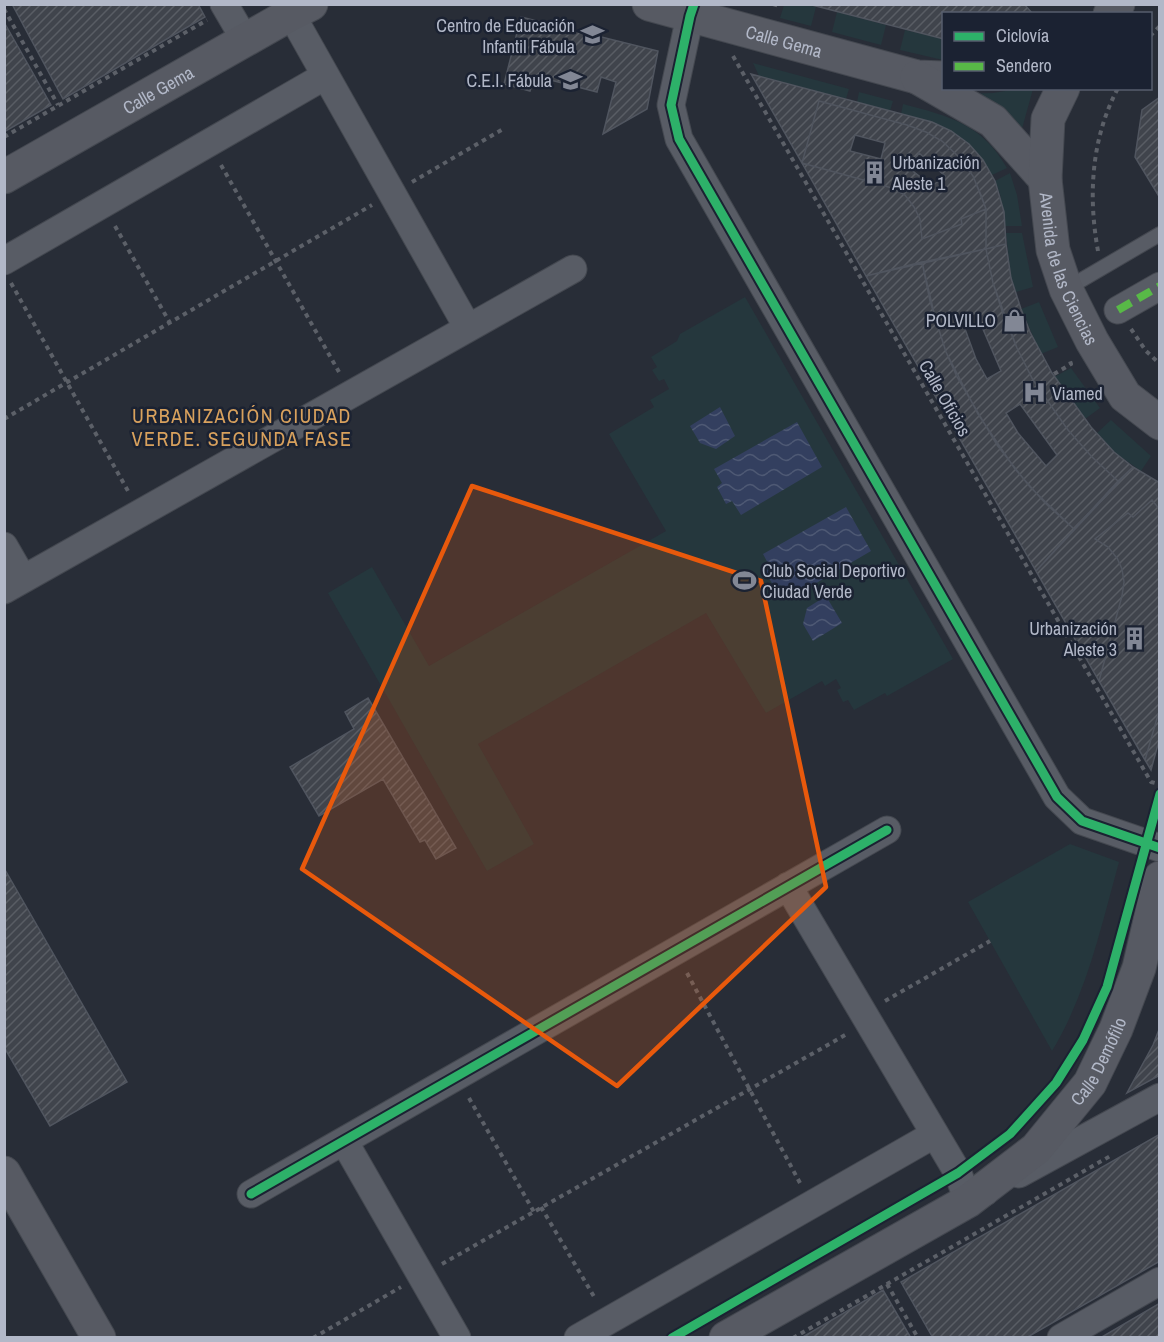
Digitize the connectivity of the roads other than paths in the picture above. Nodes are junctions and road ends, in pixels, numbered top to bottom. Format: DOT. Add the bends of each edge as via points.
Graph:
graph roads {
  1 [pos="649,4"];
  2 [pos="225,7"];
  3 [pos="301,9"];
  4 [pos="698,14"];
  5 [pos="245,40"];
  6 [pos="325,76"];
  7 [pos="930,78"];
  8 [pos="948,90"];
  9 [pos="1062,90"];
  10 [pos="4,177"];
  11 [pos="1045,179"];
  12 [pos="1160,234"];
  13 [pos="573,269"];
  14 [pos="7,272"];
  15 [pos="1160,286"];
  16 [pos="1065,289"];
  17 [pos="1118,310"];
  18 [pos="468,328"];
  19 [pos="1160,423"];
  20 [pos="4,546"];
  21 [pos="14,584"];
  22 [pos="887,830"];
  23 [pos="1160,848"];
  24 [pos="1160,878"];
  25 [pos="788,886"];
  26 [pos="1160,1097"];
  27 [pos="935,1134"];
  28 [pos="344,1141"];
  29 [pos="4,1173"];
  30 [pos="251,1194"];
  31 [pos="968,1201"];
  32 [pos="1160,1281"];
  33 [pos="99,1338"];
  34 [pos="457,1338"];
  35 [pos="578,1338"];
  36 [pos="726,1338"];
  37 [pos="1061,1338"];
  1 -- 4 [label="street, Calle Gema"];
  2 -- 5 [label="street"];
  3 -- 5 [label="street, Calle Gema"];
  3 -- 6 [label="street"];
  4 -- 7 [label="street, Calle Gema"];
  4 -- 23 [label="street" via="671,105 679,139 1057,796 1082,822"];
  5 -- 10 [label="street, Calle Gema"];
  6 -- 14 [label="street" via="103,204"];
  6 -- 18 [label="street"];
  8 -- 11 [label="street, Calle Gema" via="993,121"];
  9 -- 11 [label="street, Avenida de las Ciencias" via="1048,119"];
  11 -- 16 [label="street, Avenida de las Ciencias" via="1053,250"];
  12 -- 16 [label="lane"];
  13 -- 18 [label="street"];
  15 -- 17 [label="street"];
  16 -- 19 [label="street, Avenida de las Ciencias" via="1125,396"];
  18 -- 21 [label="street"];
  20 -- 21 [label="street"];
  22 -- 25 [label="street"];
  24 -- 31 [label="street, Calle Demófilo" via="1139,968 1090,1083 1036,1149"];
  25 -- 27 [label="street"];
  25 -- 28 [label="street"];
  26 -- 31 [label="street, Calle Demófilo"];
  27 -- 31 [label="street" via="958,1173"];
  27 -- 35 [label="street"];
  28 -- 30 [label="street"];
  28 -- 34 [label="street"];
  29 -- 33 [label="street"];
  31 -- 36 [label="street, Calle Demófilo"];
  32 -- 37 [label="street"];
}
